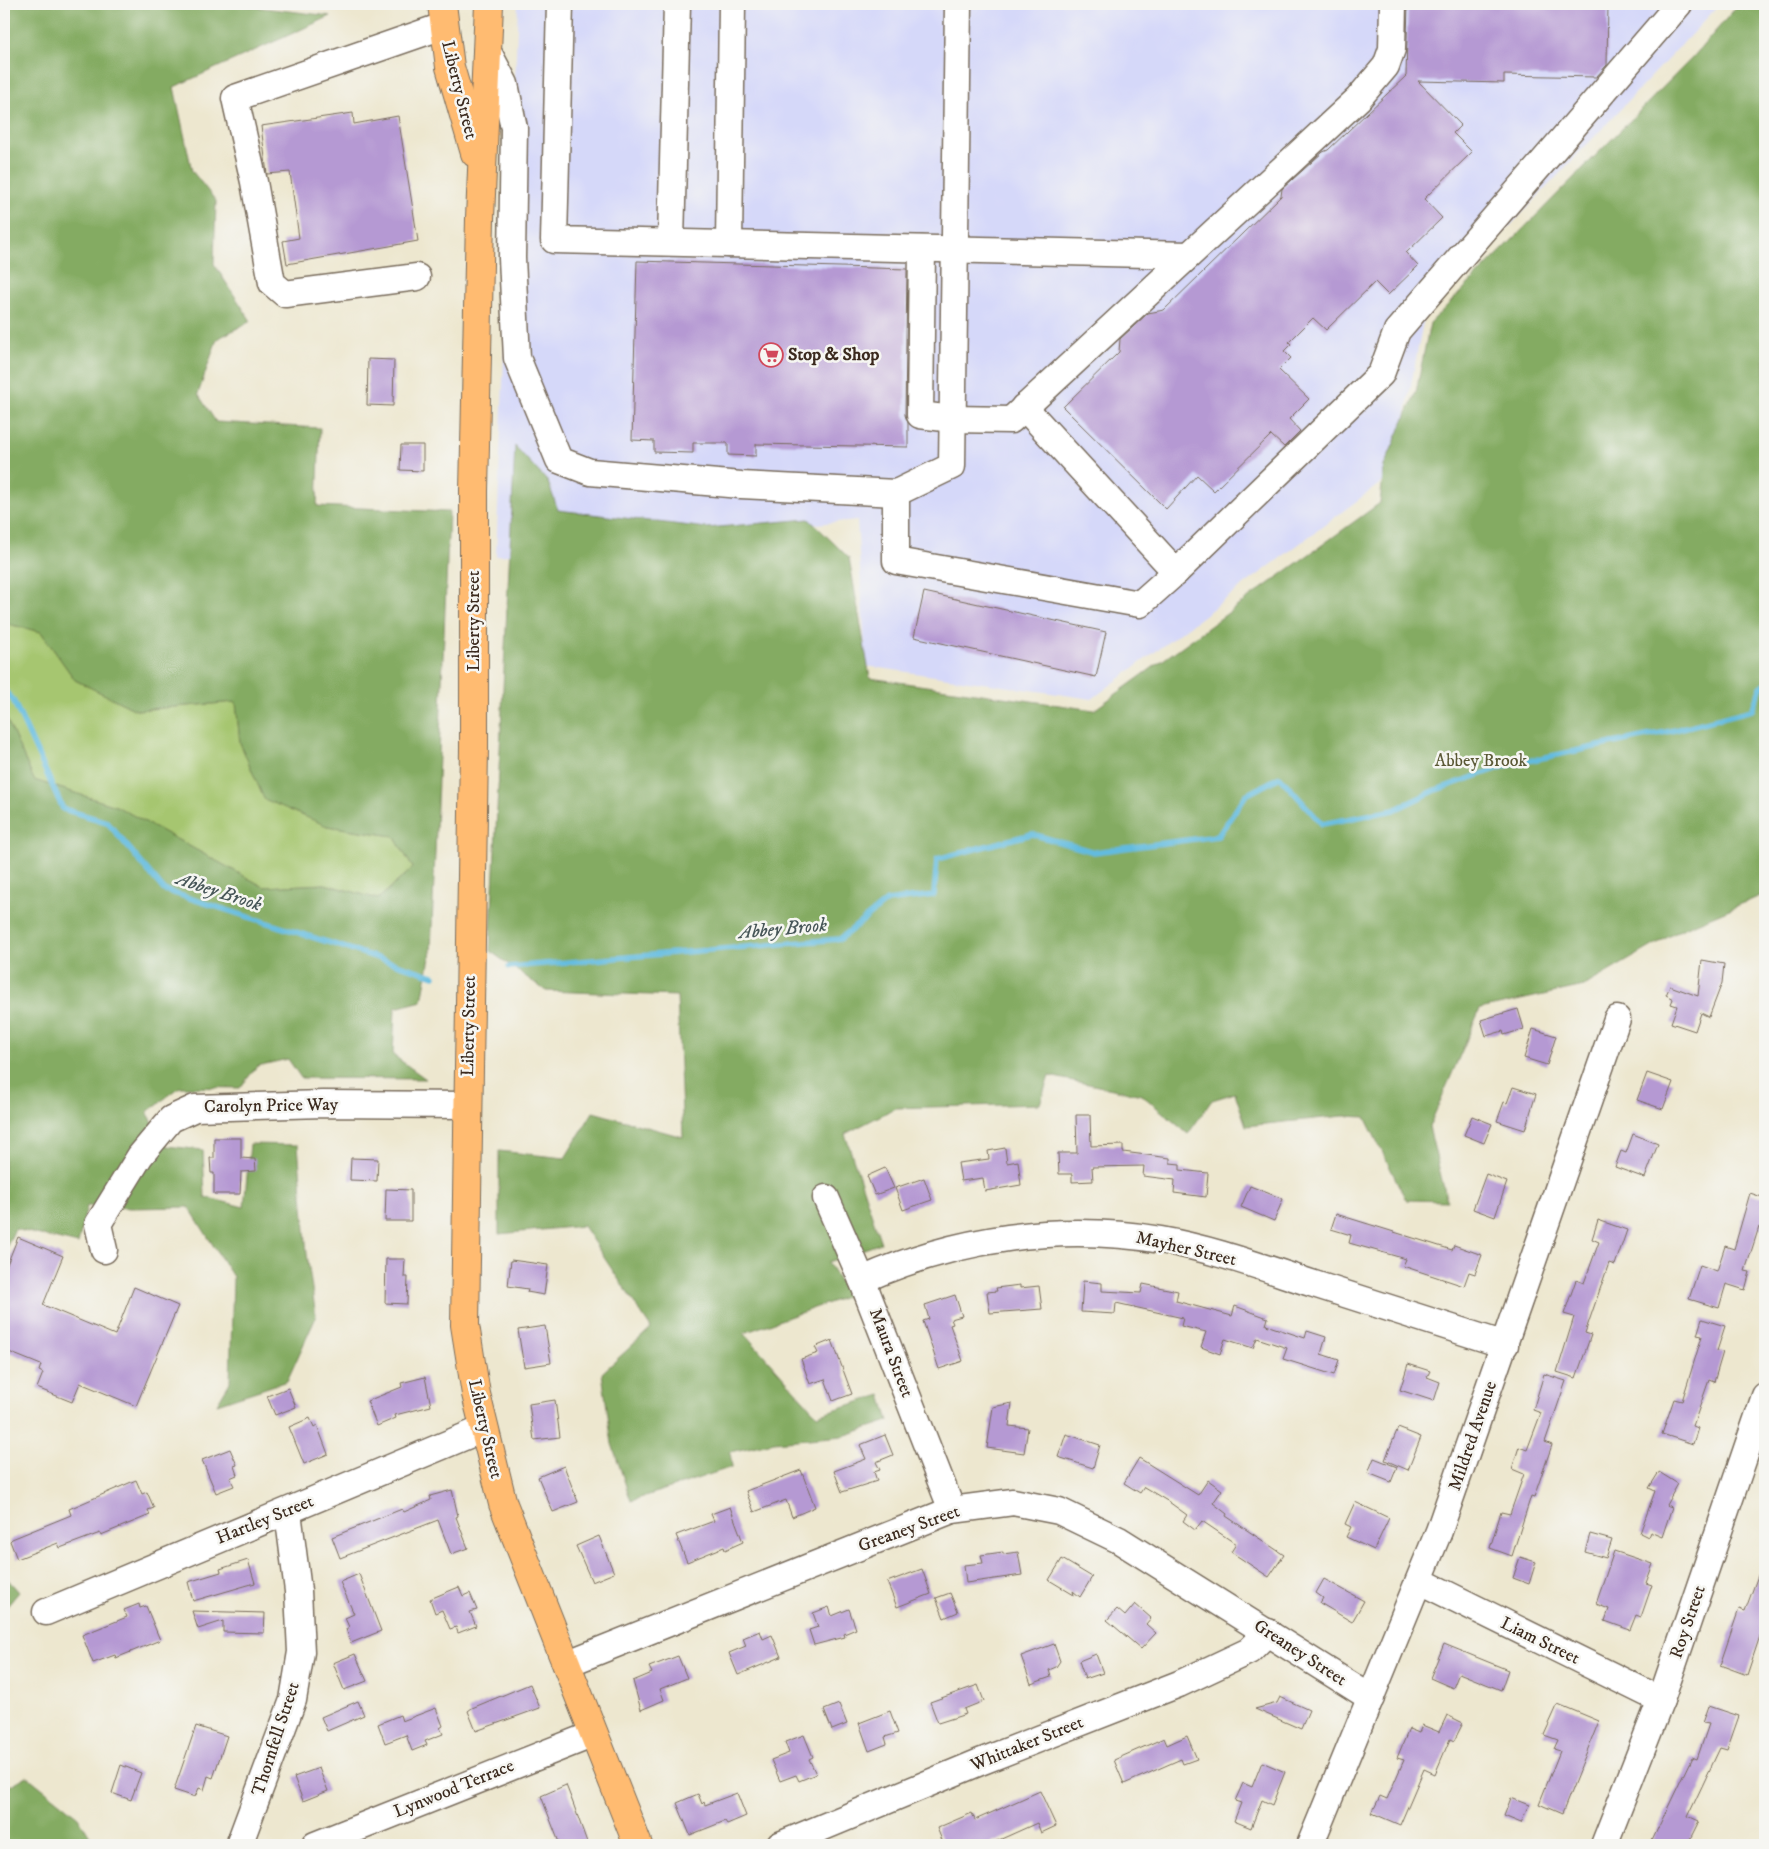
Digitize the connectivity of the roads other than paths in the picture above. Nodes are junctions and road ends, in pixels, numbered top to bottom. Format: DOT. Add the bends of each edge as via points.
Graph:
graph roads {
  1 [pos="489,4"];
  2 [pos="560,4"];
  3 [pos="677,4"];
  4 [pos="732,4"];
  5 [pos="958,4"];
  6 [pos="1393,4"];
  7 [pos="1679,4"];
  8 [pos="443,15"];
  9 [pos="487,50"];
  10 [pos="482,176"];
  11 [pos="671,242"];
  12 [pos="729,244"];
  13 [pos="922,249"];
  14 [pos="954,249"];
  15 [pos="1190,255"];
  16 [pos="417,277"];
  17 [pos="1024,408"];
  18 [pos="952,419"];
  19 [pos="896,493"];
  20 [pos="1176,572"];
  21 [pos="1617,1019"];
  22 [pos="467,1105"];
  23 [pos="826,1198"];
  24 [pos="104,1250"];
  25 [pos="862,1280"];
  26 [pos="1505,1345"];
  27 [pos="1765,1396"];
  28 [pos="483,1429"];
  29 [pos="952,1510"];
  30 [pos="288,1512"];
  31 [pos="1420,1581"];
  32 [pos="46,1612"];
  33 [pos="1268,1632"];
  34 [pos="566,1664"];
  35 [pos="1371,1698"];
  36 [pos="1662,1700"];
  37 [pos="594,1734"];
  38 [pos="239,1845"];
  39 [pos="315,1845"];
  40 [pos="638,1845"];
  41 [pos="780,1845"];
  42 [pos="1310,1845"];
  43 [pos="1604,1845"];
  1 -- 9 [label="main road, Liberty Street"];
  2 -- 11 [label="street" via="554,240"];
  3 -- 11 [label="street"];
  4 -- 12 [label="street"];
  5 -- 14 [label="street"];
  6 -- 15 [label="street" via="1392,49 1386,66 1358,99"];
  7 -- 20 [label="street" via="1397,331 1381,374"];
  8 -- 10 [label="main road, Liberty Street" via="450,67"];
  8 -- 16 [label="street" via="235,98 272,283 285,294"];
  9 -- 10 [label="main road, Liberty Street"];
  9 -- 19 [label="street" via="505,84 514,128 512,258 516,358 559,460 590,472 742,486"];
  10 -- 22 [label="main road, Liberty Street" via="474,481 474,748"];
  11 -- 12 [label="street"];
  12 -- 13 [label="street"];
  13 -- 14 [label="street"];
  13 -- 18 [label="street" via="920,415"];
  14 -- 15 [label="street"];
  14 -- 18 [label="street"];
  15 -- 17 [label="street"];
  17 -- 18 [label="street" via="1011,420"];
  17 -- 20 [label="street"];
  18 -- 19 [label="street" via="952,466"];
  19 -- 20 [label="street" via="896,561 1140,604"];
  21 -- 26 [label="street, Mildred Avenue"];
  22 -- 24 [label="street, Carolyn Price Way" via="323,1104 195,1108 171,1119 140,1156 98,1224"];
  22 -- 28 [label="main road, Liberty Street" via="465,1325"];
  23 -- 25 [label="street, Maura Street"];
  25 -- 26 [label="street, Mayher Street" via="940,1251 982,1242 1043,1234 1116,1234 1162,1240 1218,1254"];
  25 -- 29 [label="street, Maura Street"];
  26 -- 31 [label="street, Mildred Avenue"];
  27 -- 36 [label="street, Roy Street"];
  28 -- 30 [label="street, Hartley Street"];
  28 -- 34 [label="main road, Liberty Street" via="514,1535"];
  29 -- 33 [label="street, Greaney Street" via="1013,1502 1059,1511 1119,1540"];
  29 -- 34 [label="street, Greaney Street"];
  30 -- 32 [label="street, Hartley Street"];
  30 -- 38 [label="street, Thornfell Street" via="298,1591 301,1652 293,1700"];
  31 -- 35 [label="street, Mildred Avenue"];
  31 -- 36 [label="street, Liam Street"];
  33 -- 35 [label="street, Greaney Street"];
  33 -- 41 [label="street, Whittaker Street" via="1249,1651 1179,1684"];
  34 -- 37 [label="main road, Liberty Street"];
  35 -- 42 [label="street, Mildred Avenue"];
  36 -- 43 [label="street, Roy Street"];
  37 -- 39 [label="street, Lynwood Terrace"];
  37 -- 40 [label="main road, Liberty Street"];
}
